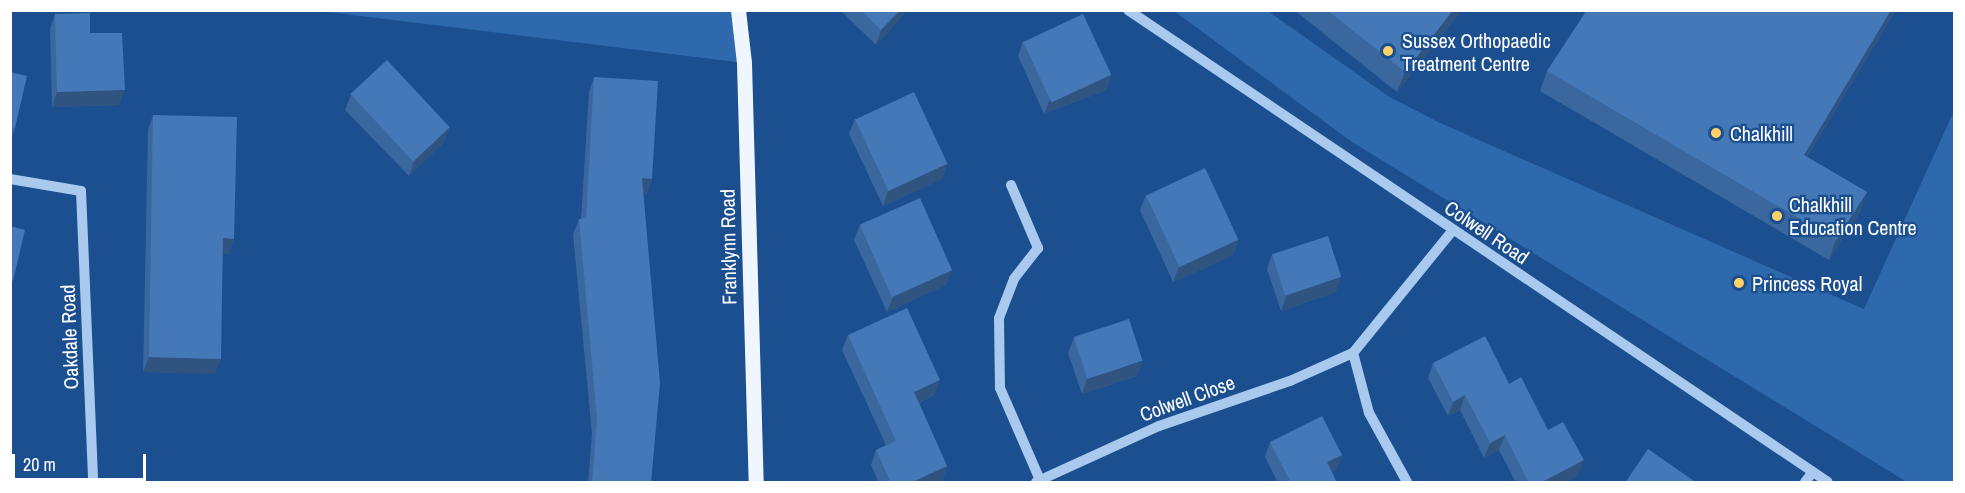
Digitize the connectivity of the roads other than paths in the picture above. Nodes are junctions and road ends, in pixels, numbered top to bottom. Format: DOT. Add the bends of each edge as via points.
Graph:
graph roads {
  1 [pos="738,10"];
  2 [pos="1128,10"];
  3 [pos="10,179"];
  4 [pos="1011,185"];
  5 [pos="1452,230"];
  6 [pos="1353,353"];
  7 [pos="1812,473"];
  8 [pos="1038,481"];
  9 [pos="93,483"];
  10 [pos="756,483"];
  11 [pos="1407,483"];
  12 [pos="1805,483"];
  13 [pos="1828,483"];
  1 -- 10 [label="main road, Franklynn Road" via="744,63"];
  2 -- 5 [label="street, Colwell Road"];
  3 -- 9 [label="street, Oakdale Road" via="81,191"];
  4 -- 8 [label="street" via="1038,248 1014,279 999,318 1000,388"];
  5 -- 6 [label="street, Colwell Close"];
  5 -- 7 [label="street, Colwell Road"];
  6 -- 8 [label="street, Colwell Close" via="1290,381 1159,426"];
  6 -- 11 [label="street" via="1369,413"];
  7 -- 12 [label="street"];
  7 -- 13 [label="street, Colwell Road"];
}
